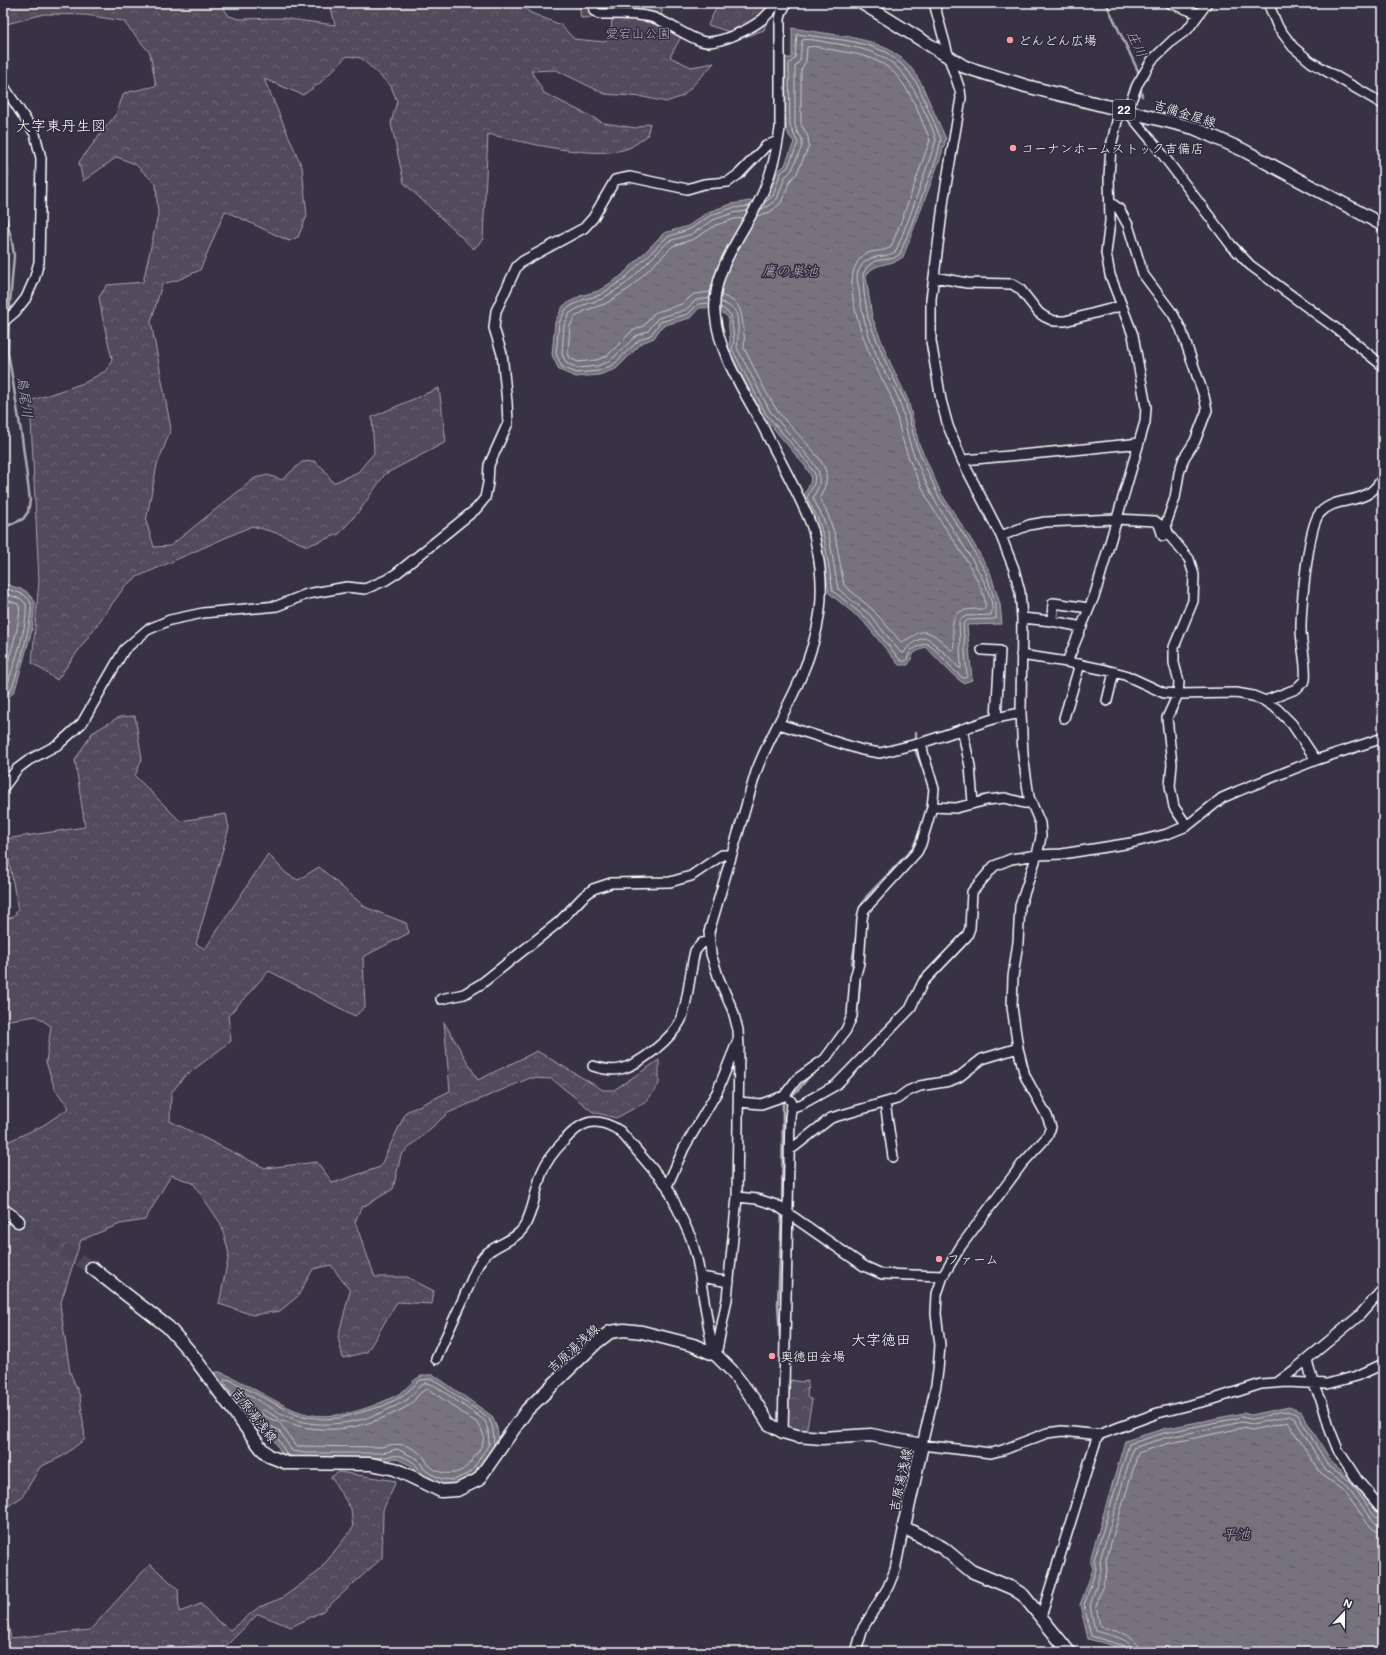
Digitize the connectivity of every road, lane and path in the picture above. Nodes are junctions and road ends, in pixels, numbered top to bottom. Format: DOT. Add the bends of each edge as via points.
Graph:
graph roads {
  1 [pos="593,3"];
  2 [pos="777,3"];
  3 [pos="787,3"];
  4 [pos="862,3"];
  5 [pos="934,3"];
  6 [pos="1170,3"];
  7 [pos="1207,3"];
  8 [pos="1268,3"];
  9 [pos="1199,14"];
  10 [pos="949,58"];
  11 [pos="3,85"];
  12 [pos="1383,104"];
  13 [pos="1124,110"];
  14 [pos="778,141"];
  15 [pos="1110,202"];
  16 [pos="1383,225"];
  17 [pos="934,277"];
  18 [pos="1121,306"];
  19 [pos="3,322"];
  20 [pos="1383,366"];
  21 [pos="1139,442"];
  22 [pos="962,460"];
  23 [pos="1383,477"];
  24 [pos="1116,519"];
  25 [pos="1001,536"];
  26 [pos="1177,545"];
  27 [pos="1090,608"];
  28 [pos="1022,618"];
  29 [pos="1052,621"];
  30 [pos="1082,626"];
  31 [pos="982,650"];
  32 [pos="1021,655"];
  33 [pos="1067,662"];
  34 [pos="1080,664"];
  35 [pos="1114,672"];
  36 [pos="1178,694"];
  37 [pos="1106,701"];
  38 [pos="1265,701"];
  39 [pos="1021,713"];
  40 [pos="996,718"];
  41 [pos="1064,718"];
  42 [pos="779,724"];
  43 [pos="962,729"];
  44 [pos="1383,738"];
  45 [pos="921,742"];
  46 [pos="1316,760"];
  47 [pos="3,788"];
  48 [pos="1032,802"];
  49 [pos="973,803"];
  50 [pos="932,807"];
  51 [pos="1187,826"];
  52 [pos="731,855"];
  53 [pos="1037,855"];
  54 [pos="710,941"];
  55 [pos="441,999"];
  56 [pos="739,1038"];
  57 [pos="1018,1048"];
  58 [pos="593,1066"];
  59 [pos="784,1096"];
  60 [pos="739,1102"];
  61 [pos="792,1103"];
  62 [pos="885,1103"];
  63 [pos="789,1149"];
  64 [pos="893,1157"];
  65 [pos="666,1186"];
  66 [pos="737,1197"];
  67 [pos="3,1210"];
  68 [pos="788,1212"];
  69 [pos="18,1220"];
  70 [pos="92,1268"];
  71 [pos="943,1276"];
  72 [pos="701,1277"];
  73 [pos="729,1282"];
  74 [pos="1383,1289"];
  75 [pos="714,1354"];
  76 [pos="436,1359"];
  77 [pos="1307,1360"];
  78 [pos="1383,1364"];
  79 [pos="1277,1382"];
  80 [pos="1312,1384"];
  81 [pos="783,1432"];
  82 [pos="1098,1434"];
  83 [pos="922,1445"];
  84 [pos="1383,1510"];
  85 [pos="904,1526"];
  86 [pos="1041,1616"];
  87 [pos="856,1652"];
  88 [pos="1068,1652"];
  1 -- 2 [label="street" via="594,10 599,14 651,17 696,39 710,42 728,38 753,25"];
  3 -- 14 [label="street" via="780,19"];
  4 -- 10 [label="main road, 吉備金屋線 / 22"];
  5 -- 10 [label="street"];
  6 -- 9 [label="street"];
  7 -- 9 [label="street"];
  8 -- 12 [label="street" via="1278,27 1294,48 1311,62"];
  9 -- 13 [label="street" via="1188,29 1152,60"];
  10 -- 13 [label="main road, 吉備金屋線 / 22" via="965,67 1001,79"];
  10 -- 17 [label="street" via="961,98 944,196"];
  11 -- 19 [label="street" via="34,134 41,158 39,262 26,298"];
  13 -- 15 [label="street" via="1111,146"];
  13 -- 16 [label="main road, 吉備金屋線 / 22" via="1194,128 1229,143"];
  13 -- 20 [label="street" via="1156,146 1231,245 1250,265 1339,330"];
  14 -- 42 [label="street" via="764,190 723,267 715,314 719,338 731,368 811,524 819,559 822,583 821,612 814,644"];
  14 -- 47 [label="street" via="766,146 728,182 704,184 687,189 630,177 616,180 584,228 516,266 496,311 494,328 502,354 508,422 490,465 485,498 476,509 397,573 365,589 347,587 307,594 277,606 203,613 170,620 147,630 124,650 82,723 58,744 17,769"];
  15 -- 18 [label="street" via="1106,253 1110,275"];
  15 -- 26 [label="street" via="1119,209 1128,225 1143,274 1181,329 1204,396 1206,410 1195,441 1184,458 1166,524 1168,533"];
  17 -- 18 [label="street" via="967,283 1012,284 1020,289 1045,318 1054,321 1065,321"];
  17 -- 22 [label="street" via="931,300 934,355 941,400"];
  18 -- 21 [label="street" via="1133,335 1146,407"];
  21 -- 22 [label="street"];
  21 -- 24 [label="street"];
  22 -- 25 [label="street"];
  23 -- 38 [label="street" via="1380,484 1370,493 1355,500 1330,506 1315,520 1309,545 1301,629 1305,680 1296,688"];
  24 -- 25 [label="street" via="1045,522"];
  24 -- 26 [label="street" via="1158,522 1167,542"];
  24 -- 27 [label="street"];
  25 -- 28 [label="street" via="1020,592"];
  26 -- 36 [label="street" via="1191,562 1194,576 1193,601 1174,647 1174,663 1179,682"];
  27 -- 29 [label="street" via="1053,603"];
  27 -- 30 [label="street"];
  28 -- 29 [label="street"];
  28 -- 32 [label="street"];
  29 -- 30 [label="street"];
  30 -- 33 [label="street"];
  31 -- 40 [label="street" via="1000,651"];
  32 -- 33 [label="street"];
  32 -- 39 [label="street"];
  33 -- 34 [label="street"];
  34 -- 35 [label="street"];
  34 -- 41 [label="street"];
  35 -- 36 [label="street" via="1164,693"];
  35 -- 37 [label="street"];
  36 -- 38 [label="street" via="1236,694 1253,696"];
  36 -- 51 [label="street" via="1166,718 1172,764 1170,786 1174,807"];
  38 -- 46 [label="street" via="1292,724"];
  39 -- 40 [label="street"];
  39 -- 48 [label="street" via="1023,755"];
  40 -- 43 [label="street"];
  42 -- 45 [label="street" via="862,750 880,753"];
  42 -- 52 [label="street" via="765,748"];
  43 -- 45 [label="street"];
  43 -- 49 [label="street" via="970,766"];
  44 -- 46 [label="street"];
  45 -- 50 [label="street" via="933,785"];
  46 -- 51 [label="street" via="1222,798"];
  48 -- 49 [label="street" via="1024,803 1005,798"];
  48 -- 53 [label="street" via="1040,823 1041,837"];
  49 -- 50 [label="street" via="956,808"];
  50 -- 59 [label="street" via="917,852 864,910 852,1016 846,1030 825,1059 797,1079"];
  51 -- 53 [label="street" via="1131,843 1062,854"];
  52 -- 54 [label="street" via="713,915"];
  52 -- 55 [label="street" via="722,855 691,876 670,882 611,883 593,889 559,922 481,984 464,994"];
  53 -- 57 [label="street" via="1020,906 1013,977 1012,1007"];
  53 -- 61 [label="street" via="1012,859 994,866 972,892 970,928 967,936 923,982 910,1009 836,1085 802,1104 796,1106"];
  54 -- 56 [label="street" via="711,954 733,1010"];
  54 -- 58 [label="street" via="699,945 695,951 682,1015 671,1034 645,1056 625,1068 608,1070"];
  56 -- 60 [label="street"];
  56 -- 65 [label="street" via="718,1092 684,1148"];
  57 -- 62 [label="street" via="982,1059 955,1079 920,1086"];
  57 -- 71 [label="street" via="1025,1076 1049,1120 1050,1134 1022,1164 961,1246"];
  59 -- 60 [label="street" via="761,1104"];
  59 -- 61 [label="street"];
  60 -- 66 [label="street"];
  61 -- 63 [label="street"];
  62 -- 63 [label="street" via="831,1118"];
  62 -- 64 [label="street"];
  63 -- 68 [label="street"];
  65 -- 72 [label="street" via="695,1248"];
  65 -- 76 [label="street" via="620,1131 611,1125 602,1122 584,1123 572,1131 547,1161 524,1227 517,1235 482,1258"];
  66 -- 68 [label="street" via="770,1202"];
  66 -- 73 [label="street"];
  67 -- 69 [label="main road"];
  68 -- 71 [label="street" via="873,1271 891,1275"];
  68 -- 81 [label="street"];
  70 -- 75 [label="main road, 吉原湯浅線" via="168,1327 269,1456 287,1463 371,1464 394,1469 441,1491 457,1490 478,1480 527,1410 610,1332 642,1332 693,1345"];
  71 -- 83 [label="street" via="937,1294 936,1314 940,1345 936,1384"];
  72 -- 73 [label="street"];
  72 -- 75 [label="street"];
  73 -- 75 [label="street"];
  74 -- 77 [label="street" via="1359,1316"];
  75 -- 81 [label="main road, 吉原湯浅線" via="730,1370 770,1424"];
  77 -- 79 [label="street"];
  77 -- 80 [label="street"];
  78 -- 80 [label="street" via="1344,1380"];
  79 -- 80 [label="street"];
  79 -- 82 [label="street" via="1261,1384 1158,1413"];
  80 -- 84 [label="street" via="1322,1402 1343,1459"];
  81 -- 83 [label="main road, 吉原湯浅線" via="822,1438 871,1435"];
  82 -- 83 [label="street" via="1062,1431 1047,1433 991,1453"];
  82 -- 86 [label="street"];
  83 -- 85 [label="main road, 吉原湯浅線"];
  85 -- 86 [label="main road, 吉原湯浅線" via="946,1550 971,1571 1016,1590"];
  85 -- 87 [label="street" via="893,1575 863,1628"];
  86 -- 88 [label="main road, 吉原湯浅線"];
}
